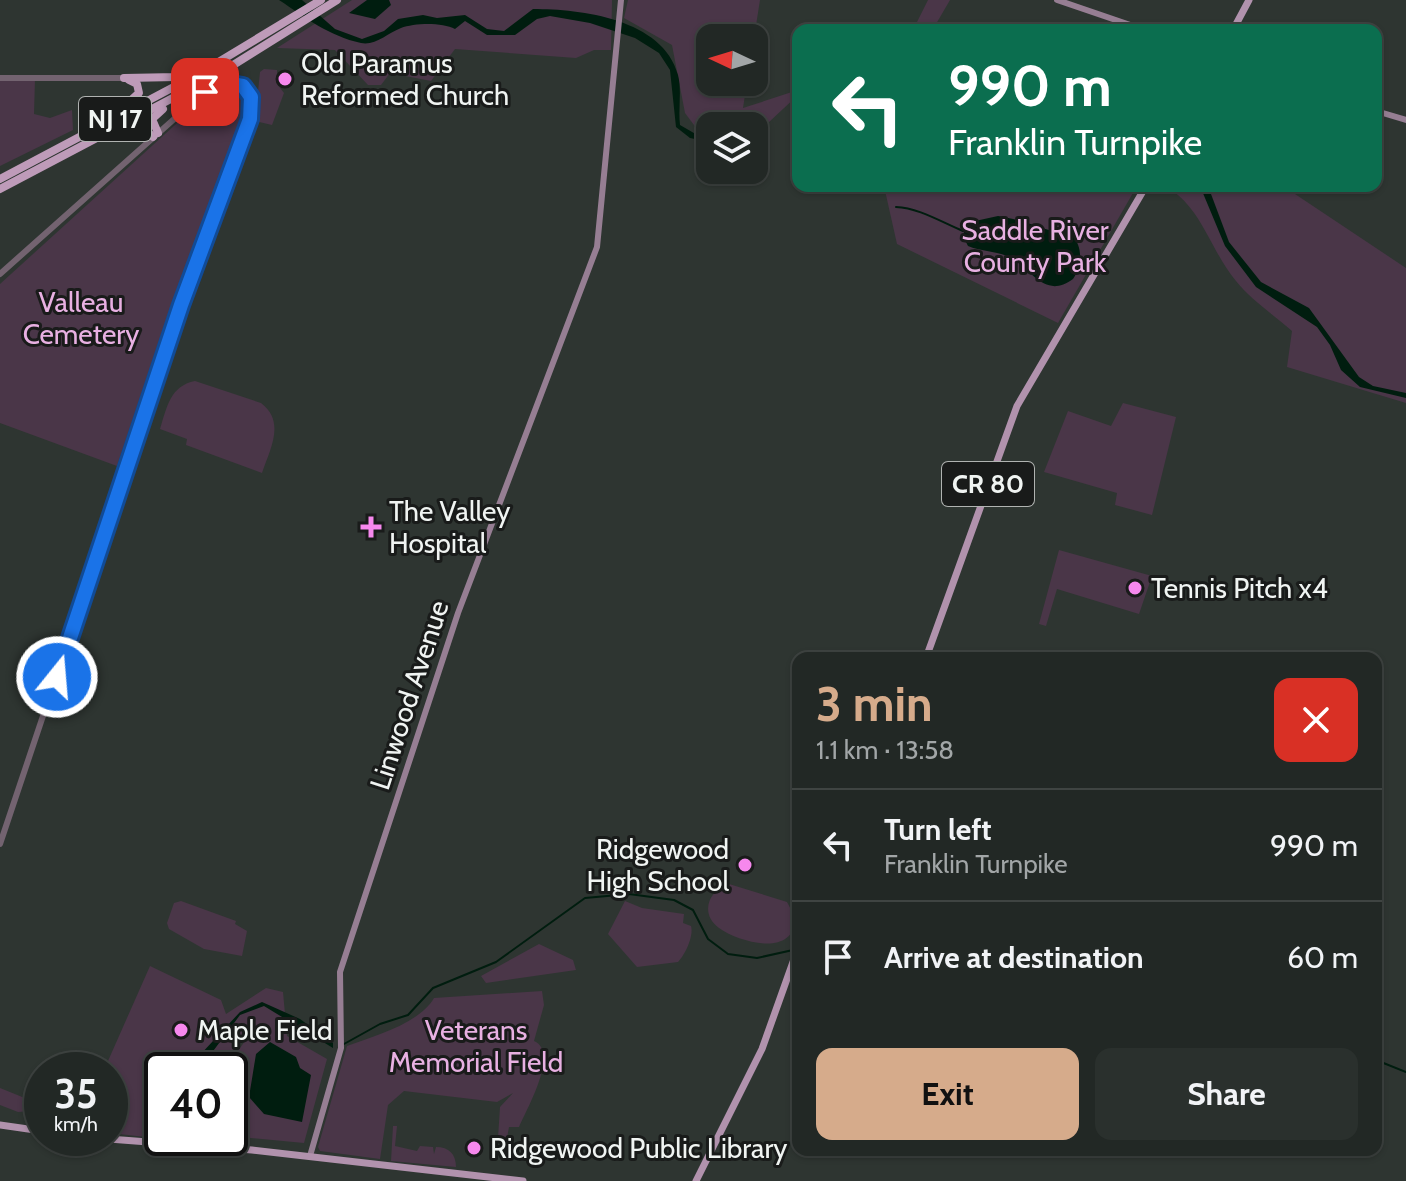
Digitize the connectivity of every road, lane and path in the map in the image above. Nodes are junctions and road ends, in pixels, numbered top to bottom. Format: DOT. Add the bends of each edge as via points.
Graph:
graph roads {
  1 [pos="340,0"];
  2 [pos="621,0"];
  3 [pos="1057,0"];
  4 [pos="1249,0"];
  5 [pos="320,2"];
  6 [pos="1127,24"];
  7 [pos="1236,24"];
  8 [pos="229,57"];
  9 [pos="0,78"];
  10 [pos="124,78"];
  11 [pos="201,83"];
  12 [pos="1382,113"];
  13 [pos="1406,120"];
  14 [pos="93,132"];
  15 [pos="106,134"];
  16 [pos="156,135"];
  17 [pos="0,179"];
  18 [pos="0,189"];
  19 [pos="1142,192"];
  20 [pos="0,274"];
  21 [pos="928,652"];
  22 [pos="0,844"];
  23 [pos="792,966"];
  24 [pos="0,1125"];
  25 [pos="24,1128"];
  26 [pos="128,1141"];
  27 [pos="310,1156"];
  28 [pos="523,1181"];
  29 [pos="696,1181"];
  1 -- 5 [label="highway"];
  2 -- 27 [label="main road, Linwood Avenue" via="597,247 458,613 345,957 338,986 341,1048"];
  3 -- 6 [label="main road"];
  4 -- 7 [label="main road"];
  5 -- 8 [label="highway, NJ 17"];
  5 -- 11 [label="highway, NJ 17" via="300,25"];
  8 -- 10 [label="highway" via="181,77"];
  8 -- 14 [label="highway, NJ 17"];
  9 -- 10 [label="street"];
  10 -- 14 [label="highway" via="137,84 136,98"];
  11 -- 15 [label="highway, NJ 17"];
  11 -- 16 [label="highway" via="154,115"];
  12 -- 13 [label="main road"];
  14 -- 17 [label="highway, NJ 17"];
  15 -- 16 [label="highway" via="138,125"];
  15 -- 18 [label="highway, NJ 17"];
  16 -- 20 [label="street"];
  16 -- 22 [label="street" via="209,90 225,83 241,85 251,100 247,130 181,305"];
  19 -- 21 [label="main road, CR 80" via="1017,406"];
  23 -- 29 [label="main road" via="762,1049"];
  24 -- 25 [label="main road"];
  26 -- 27 [label="main road"];
  27 -- 28 [label="main road"];
}
